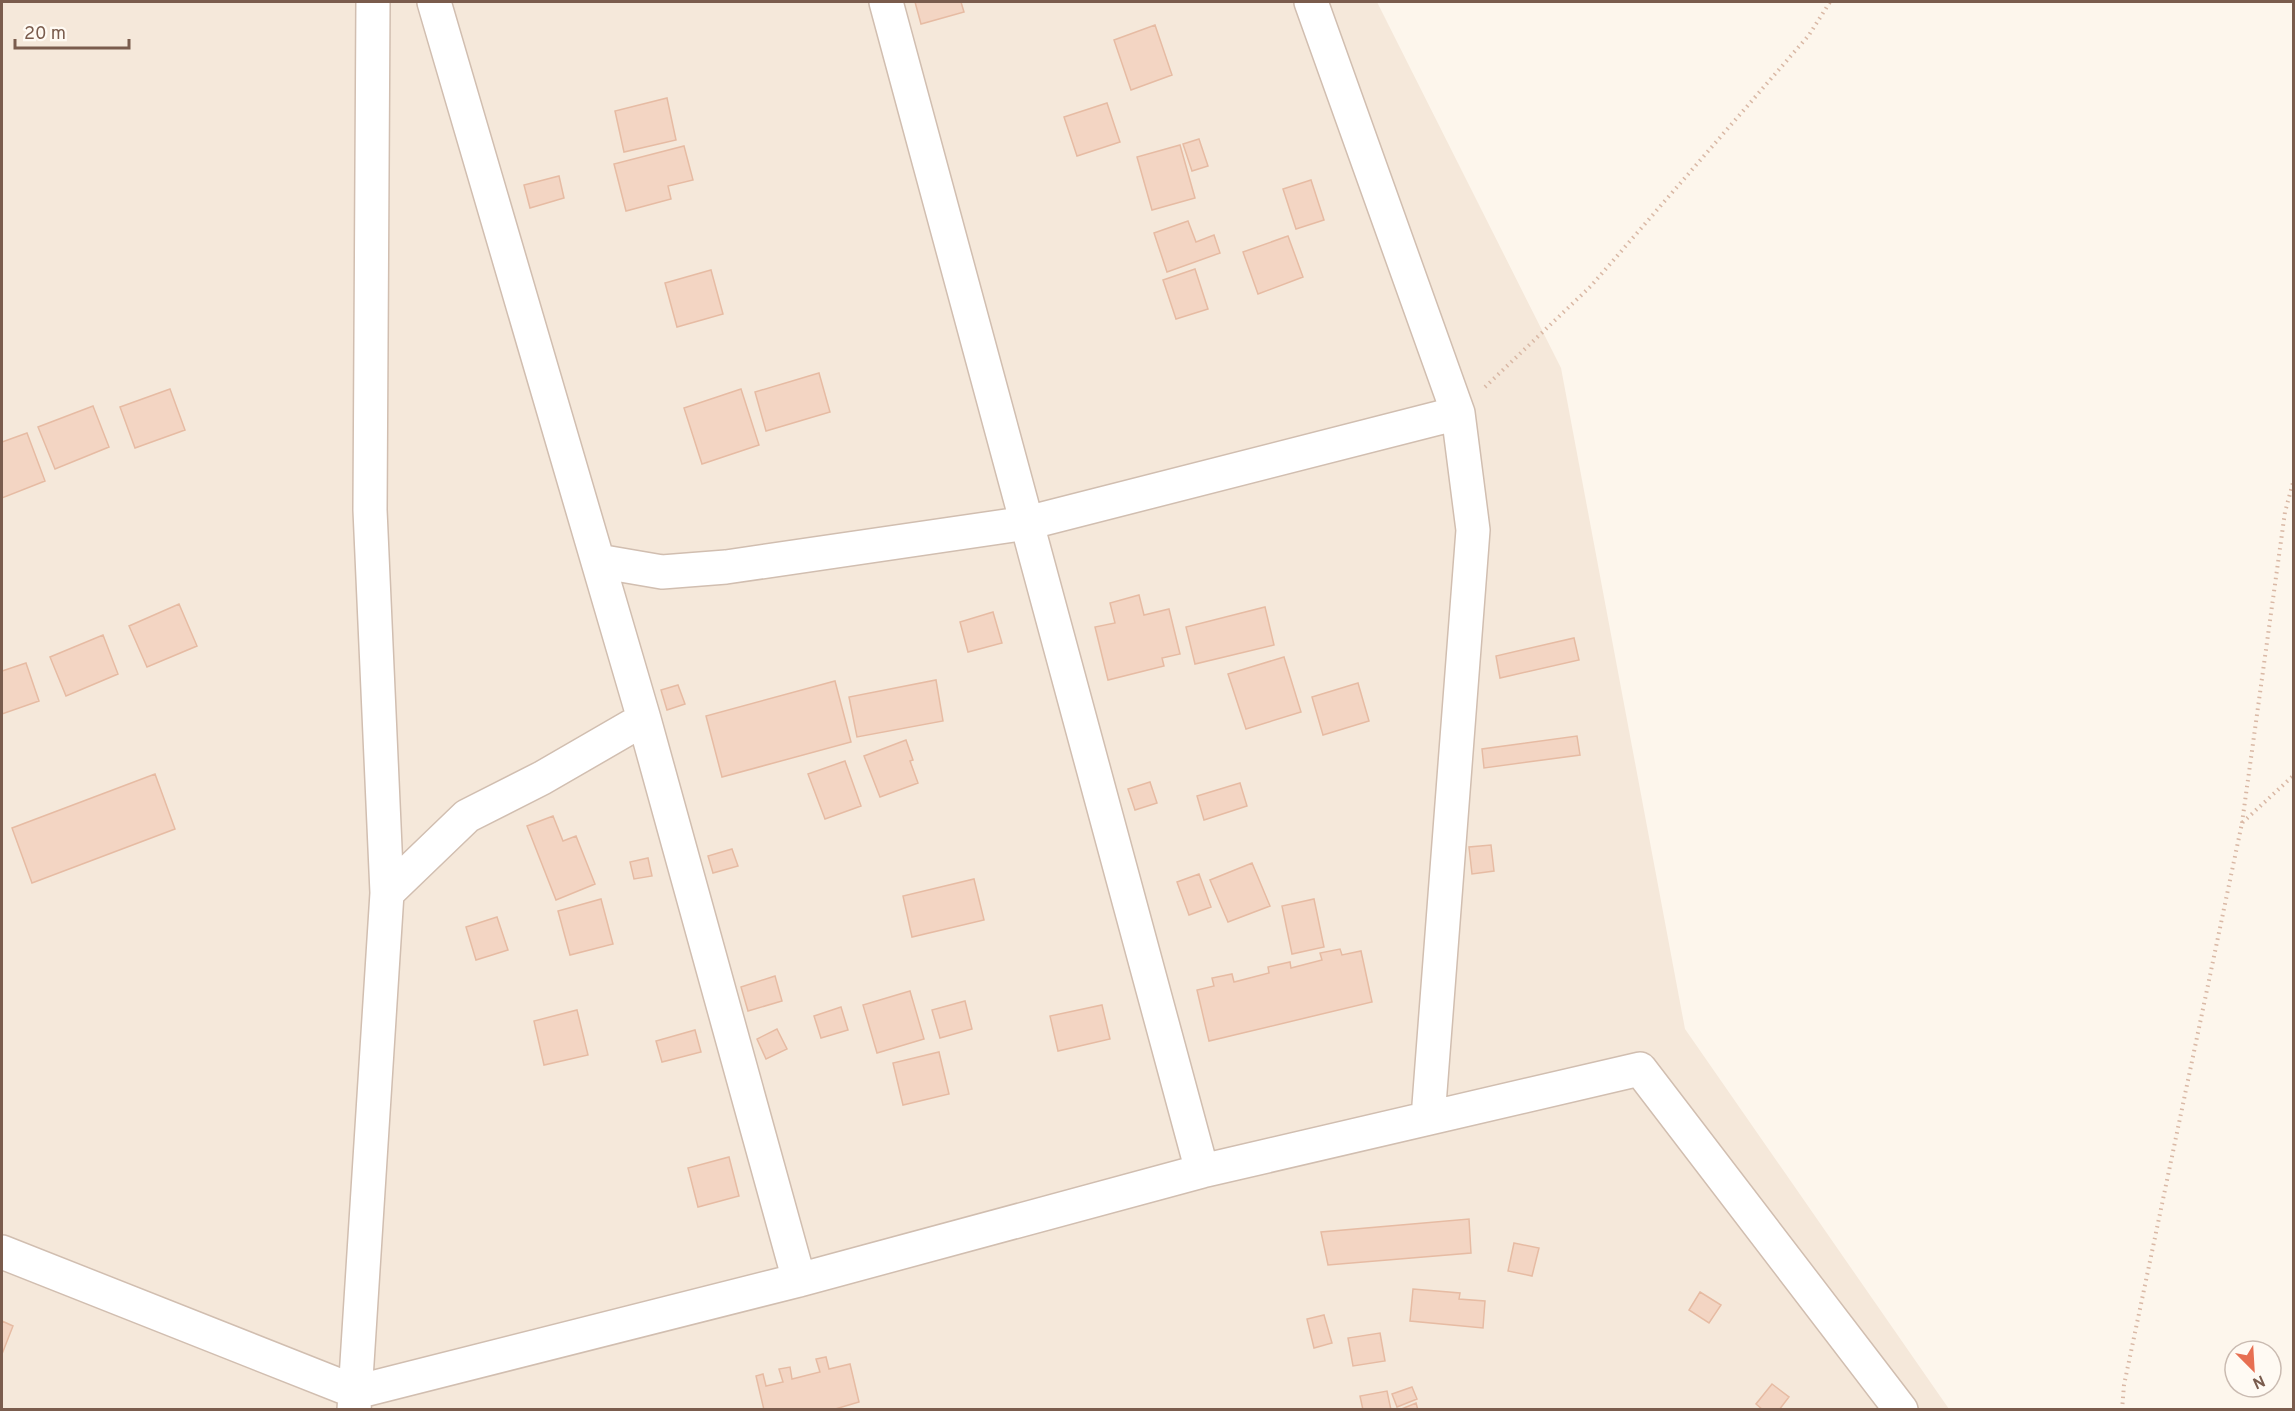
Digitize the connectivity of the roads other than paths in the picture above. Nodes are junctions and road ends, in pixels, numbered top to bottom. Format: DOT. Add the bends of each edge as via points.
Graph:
graph roads {
  1 [pos="373,2"];
  2 [pos="434,2"];
  3 [pos="886,2"];
  4 [pos="1311,2"];
  5 [pos="1458,414"];
  6 [pos="1027,523"];
  7 [pos="598,561"];
  8 [pos="644,718"];
  9 [pos="387,893"];
  10 [pos="1428,1118"];
  11 [pos="1202,1171"];
  12 [pos="2,1252"];
  13 [pos="799,1280"];
  14 [pos="355,1401"];
  15 [pos="1901,1410"];
  1 -- 9 [label="street" via="370,510"];
  2 -- 7 [label="street"];
  3 -- 6 [label="street"];
  4 -- 5 [label="street"];
  5 -- 6 [label="street"];
  5 -- 10 [label="street" via="1473,530"];
  6 -- 7 [label="street" via="726,567 662,572"];
  6 -- 11 [label="street"];
  7 -- 8 [label="street"];
  8 -- 9 [label="street" via="542,778 467,816"];
  8 -- 13 [label="street"];
  9 -- 14 [label="street"];
  10 -- 11 [label="street"];
  10 -- 15 [label="street" via="1640,1069"];
  11 -- 13 [label="street"];
  12 -- 14 [label="street"];
  13 -- 14 [label="street"];
}
